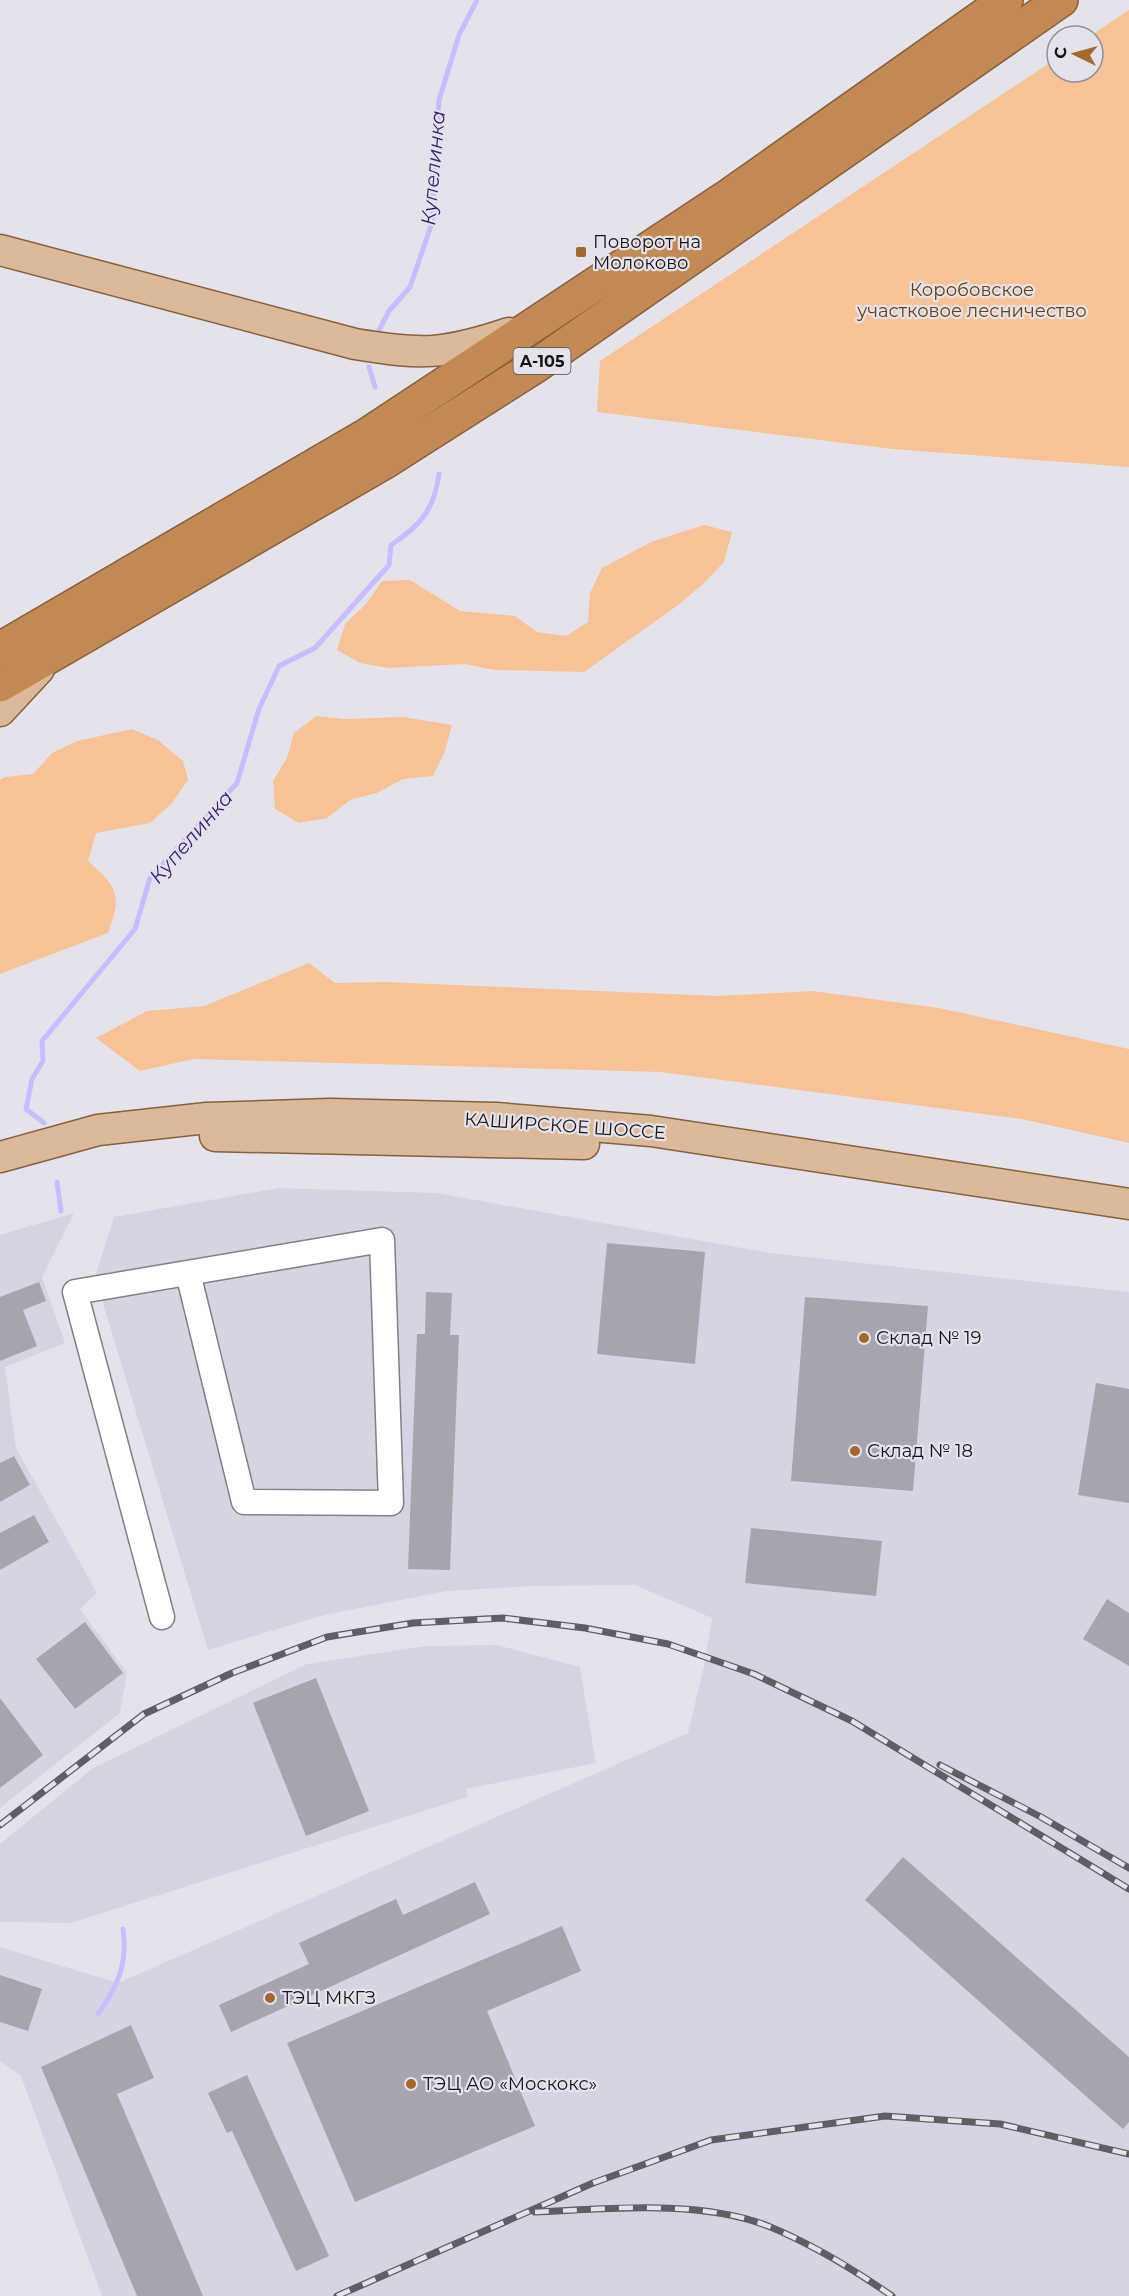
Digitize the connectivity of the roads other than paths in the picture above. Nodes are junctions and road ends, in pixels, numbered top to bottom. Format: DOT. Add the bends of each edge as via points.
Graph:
graph roads {
  1 [pos="1006,0"];
  2 [pos="1061,0"];
  3 [pos="0,250"];
  4 [pos="540,322"];
  5 [pos="0,649"];
  6 [pos="53,654"];
  7 [pos="0,685"];
  8 [pos="0,711"];
  9 [pos="0,1157"];
  10 [pos="0,1173"];
  11 [pos="1129,1204"];
  12 [pos="1129,1222"];
  13 [pos="188,1273"];
  14 [pos="162,1617"];
  1 -- 4 [label="highway, А-105" via="730,195"];
  2 -- 6 [label="highway, А-105" via="537,365 383,463"];
  3 -- 4 [label="main road" via="354,344 405,352 465,348"];
  4 -- 5 [label="highway, А-105" via="367,435"];
  6 -- 7 [label="highway, А-105"];
  6 -- 8 [label="main road"];
  9 -- 11 [label="main road, КАШИРСКОЕ ШОССЕ" via="98,1130 207,1118 330,1114 496,1118 651,1131"];
  10 -- 12 [label="main road, КАШИРСКОЕ ШОССЕ" via="113,1146 216,1136 583,1144 664,1152"];
  13 -- 13 [label="lane" via="382,1240 391,1503 244,1502"];
  13 -- 14 [label="lane" via="75,1292"];
}
